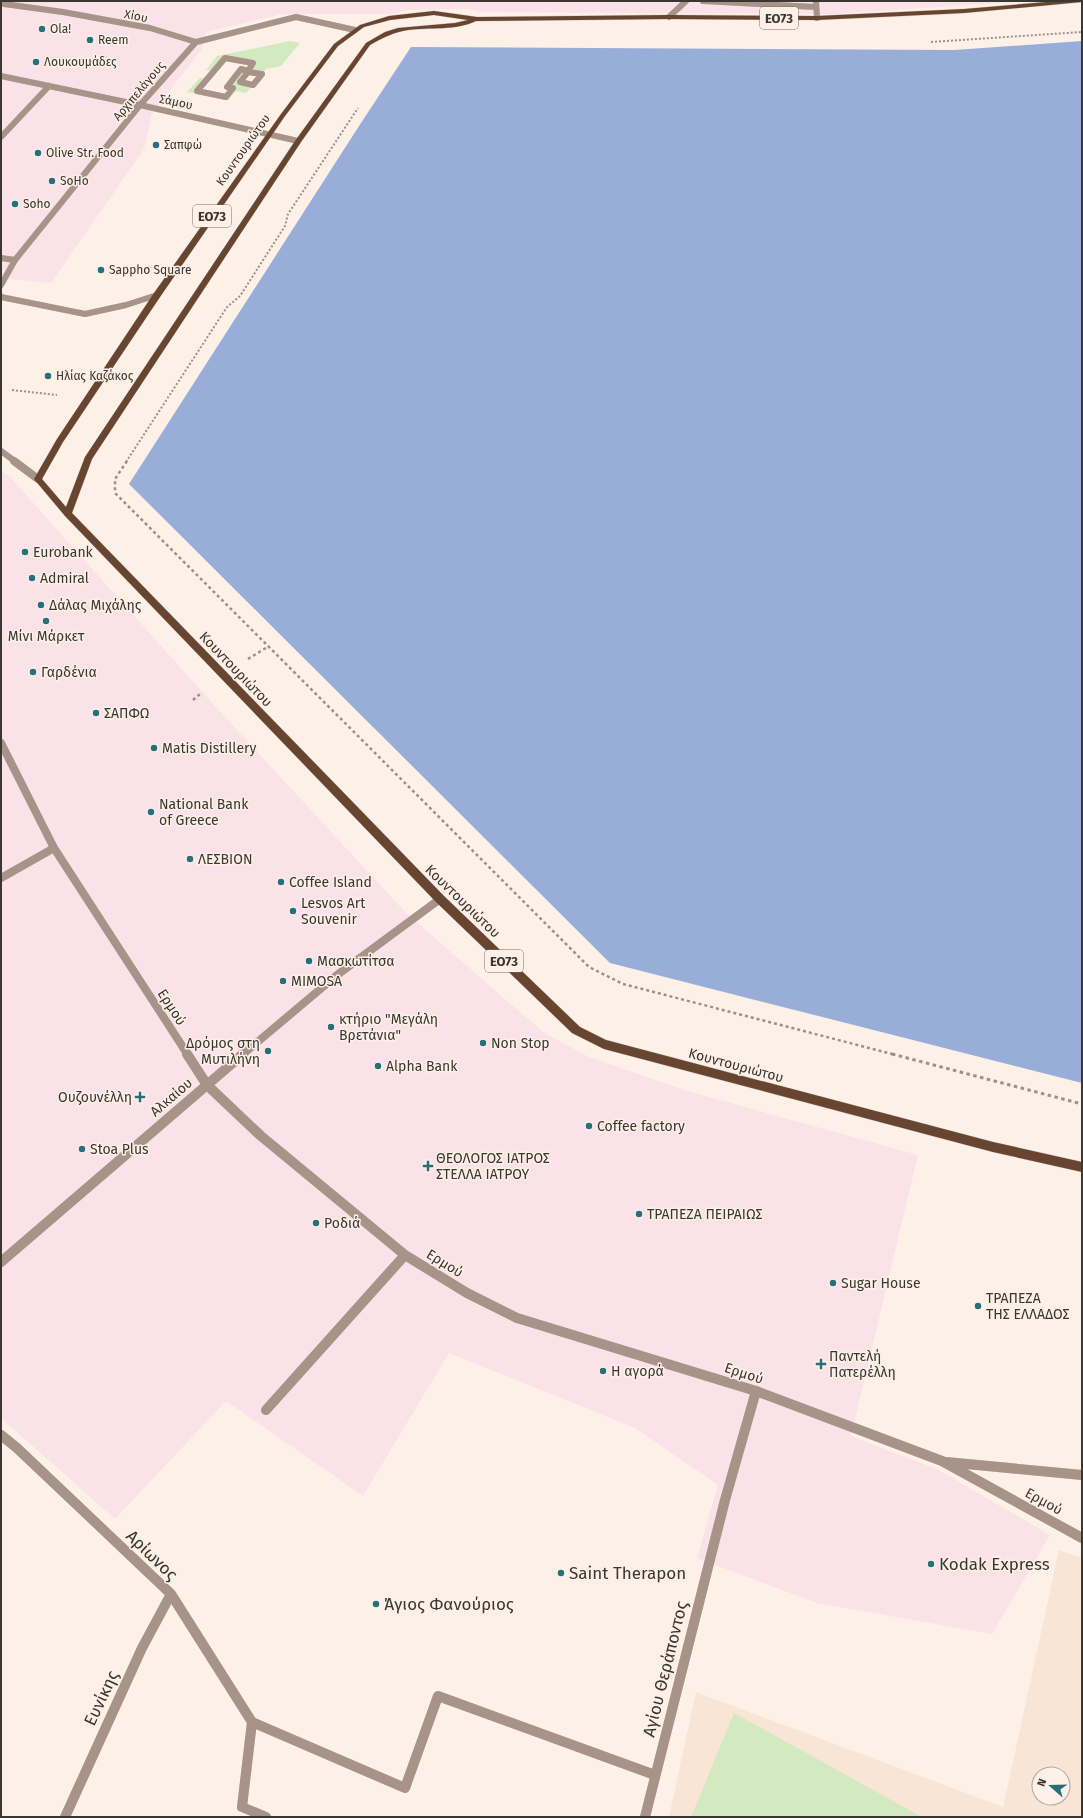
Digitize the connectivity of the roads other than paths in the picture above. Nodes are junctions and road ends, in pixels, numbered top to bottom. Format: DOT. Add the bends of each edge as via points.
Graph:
graph roads {
  1 [pos="686,1"];
  2 [pos="703,1"];
  3 [pos="816,1"];
  4 [pos="1080,1"];
  5 [pos="3,4"];
  6 [pos="816,7"];
  7 [pos="669,17"];
  8 [pos="817,18"];
  9 [pos="477,19"];
  10 [pos="355,30"];
  11 [pos="196,42"];
  12 [pos="225,58"];
  13 [pos="1,76"];
  14 [pos="49,86"];
  15 [pos="140,105"];
  16 [pos="269,135"];
  17 [pos="1,137"];
  18 [pos="298,141"];
  19 [pos="1,258"];
  20 [pos="15,260"];
  21 [pos="1,285"];
  22 [pos="157,295"];
  23 [pos="1,297"];
  24 [pos="1,451"];
  25 [pos="38,479"];
  26 [pos="68,514"];
  27 [pos="1,743"];
  28 [pos="54,848"];
  29 [pos="1,878"];
  30 [pos="440,899"];
  31 [pos="206,1085"];
  32 [pos="1082,1167"];
  33 [pos="405,1255"];
  34 [pos="1,1262"];
  35 [pos="756,1391"];
  36 [pos="266,1410"];
  37 [pos="1,1435"];
  38 [pos="942,1461"];
  39 [pos="1082,1475"];
  40 [pos="1082,1538"];
  41 [pos="171,1594"];
  42 [pos="252,1722"];
  43 [pos="655,1775"];
  44 [pos="65,1817"];
  45 [pos="266,1817"];
  46 [pos="645,1817"];
  1 -- 7 [label="street"];
  2 -- 6 [label="street"];
  3 -- 6 [label="street"];
  4 -- 8 [label="main road, Κουντουριώτου / ΕΟ73" via="964,11"];
  5 -- 11 [label="street, Χίου" via="150,28"];
  6 -- 8 [label="street"];
  7 -- 8 [label="main road, Κουντουριώτου / ΕΟ73"];
  7 -- 9 [label="main road, Κουντουριώτου / ΕΟ73"];
  9 -- 10 [label="main road, Κουντουριώτου / ΕΟ73" via="434,13 383,20"];
  9 -- 18 [label="main road, Κουντουριώτου / ΕΟ73" via="454,25 407,27 375,38 364,48"];
  10 -- 11 [label="street" via="296,17"];
  10 -- 16 [label="main road, Κουντουριώτου / ΕΟ73" via="336,45"];
  11 -- 15 [label="street, Αρχιπελάγους"];
  12 -- 12 [label="street" via="202,86 198,92 226,97 233,88 227,87 241,69 248,71 253,63"];
  13 -- 14 [label="street, Σάμου"];
  14 -- 15 [label="street, Σάμου"];
  14 -- 17 [label="street"];
  15 -- 16 [label="street, Σάμου"];
  15 -- 20 [label="street, Αρχιπελάγους"];
  16 -- 18 [label="street, Σάμου"];
  16 -- 22 [label="main road, Κουντουριώτου / ΕΟ73"];
  18 -- 26 [label="main road, Κουντουριώτου / ΕΟ73" via="88,459"];
  19 -- 20 [label="street"];
  20 -- 21 [label="street, Αρχιπελάγους"];
  22 -- 23 [label="street" via="85,314"];
  22 -- 25 [label="main road, Κουντουριώτου / ΕΟ73" via="60,441"];
  24 -- 25 [label="street"];
  25 -- 26 [label="main road, Κουντουριώτου / ΕΟ73"];
  26 -- 30 [label="main road, Κουντουριώτου / ΕΟ73"];
  27 -- 28 [label="street, Ερμού"];
  28 -- 29 [label="street"];
  28 -- 31 [label="street, Ερμού"];
  30 -- 31 [label="street, Αλκαίου" via="337,976"];
  30 -- 32 [label="main road, Κουντουριώτου / ΕΟ73" via="576,1030 604,1044 993,1147"];
  31 -- 33 [label="street, Ερμού" via="261,1136"];
  31 -- 34 [label="street, Αλκαίου"];
  33 -- 35 [label="street, Ερμού" via="467,1293 517,1318"];
  33 -- 36 [label="street"];
  35 -- 38 [label="street, Ερμού"];
  35 -- 43 [label="street, Αγίου Θεράποντος" via="725,1500"];
  37 -- 41 [label="street, Αρίωνος"];
  38 -- 39 [label="street"];
  38 -- 40 [label="street, Ερμού"];
  41 -- 42 [label="street, Αρίωνος"];
  41 -- 44 [label="street, Ευνίκης" via="142,1648"];
  42 -- 43 [label="street" via="405,1788 438,1696"];
  42 -- 45 [label="street" via="242,1807"];
  43 -- 46 [label="street, Αγίου Θεράποντος"];
}
